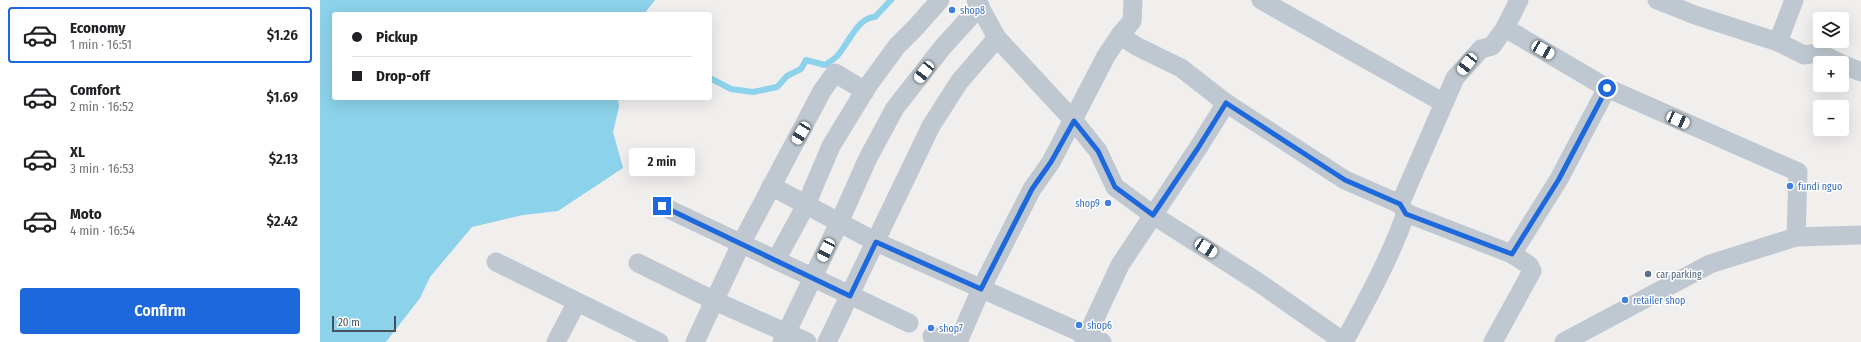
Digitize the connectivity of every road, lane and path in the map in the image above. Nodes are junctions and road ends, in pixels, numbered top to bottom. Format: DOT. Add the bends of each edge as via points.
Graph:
graph roads {
  1 [pos="940,0"];
  2 [pos="1133,0"];
  3 [pos="1261,0"];
  4 [pos="1519,0"];
  5 [pos="1658,0"];
  6 [pos="1794,0"];
  7 [pos="978,3"];
  8 [pos="1505,28"];
  9 [pos="1120,35"];
  10 [pos="997,38"];
  11 [pos="1778,42"];
  12 [pos="1824,56"];
  13 [pos="1849,67"];
  14 [pos="1861,72"];
  15 [pos="1607,88"];
  16 [pos="865,91"];
  17 [pos="1226,103"];
  18 [pos="1444,103"];
  19 [pos="1074,121"];
  20 [pos="771,186"];
  21 [pos="806,205"];
  22 [pos="662,206"];
  23 [pos="1403,209"];
  24 [pos="1153,215"];
  25 [pos="839,223"];
  26 [pos="1861,235"];
  27 [pos="1796,237"];
  28 [pos="876,242"];
  29 [pos="741,244"];
  30 [pos="1512,254"];
  31 [pos="776,260"];
  32 [pos="496,262"];
  33 [pos="638,263"];
  34 [pos="813,278"];
  35 [pos="981,289"];
  36 [pos="850,296"];
  37 [pos="715,301"];
  38 [pos="577,302"];
  39 [pos="909,324"];
  40 [pos="784,337"];
  41 [pos="1091,340"];
  42 [pos="556,342"];
  43 [pos="659,342"];
  44 [pos="696,342"];
  45 [pos="807,342"];
  46 [pos="827,342"];
  47 [pos="958,342"];
  48 [pos="1344,342"];
  49 [pos="1493,342"];
  50 [pos="1564,342"];
  1 -- 16 [label="street" via="896,46"];
  2 -- 9 [label="street" via="1132,21"];
  3 -- 18 [label="street"];
  4 -- 8 [label="street"];
  5 -- 11 [label="street"];
  6 -- 11 [label="street"];
  7 -- 10 [label="street"];
  7 -- 25 [label="street" via="895,108 868,158"];
  8 -- 15 [label="street"];
  8 -- 18 [label="street" via="1492,46 1481,49 1455,78"];
  9 -- 17 [label="street" via="1136,46 1181,68"];
  9 -- 19 [label="street" via="1106,56"];
  10 -- 19 [label="street"];
  10 -- 28 [label="street" via="959,82 931,126"];
  11 -- 12 [label="street" via="1804,55"];
  13 -- 14 [label="street"];
  15 -- 27 [label="street" via="1798,172"];
  15 -- 30 [label="street" via="1559,179"];
  16 -- 20 [label="street" via="835,73 822,91"];
  16 -- 21 [label="street" via="831,146"];
  17 -- 23 [label="street" via="1345,180"];
  17 -- 24 [label="street"];
  18 -- 23 [label="street"];
  19 -- 24 [label="street" via="1098,151 1115,187"];
  19 -- 35 [label="street" via="1032,189"];
  20 -- 21 [label="street"];
  20 -- 29 [label="street"];
  21 -- 25 [label="street"];
  21 -- 31 [label="street"];
  22 -- 29 [label="street"];
  23 -- 30 [label="street"];
  23 -- 48 [label="street" via="1398,235"];
  24 -- 41 [label="street" via="1120,265"];
  24 -- 48 [label="street" via="1258,282"];
  25 -- 28 [label="street"];
  25 -- 34 [label="street"];
  26 -- 27 [label="street"];
  27 -- 50 [label="street" via="1710,264"];
  28 -- 35 [label="street"];
  28 -- 36 [label="street"];
  29 -- 31 [label="street"];
  29 -- 37 [label="street"];
  30 -- 49 [label="street" via="1529,265 1532,271"];
  31 -- 34 [label="street"];
  32 -- 38 [label="street"];
  33 -- 37 [label="street"];
  34 -- 36 [label="street"];
  34 -- 40 [label="street"];
  35 -- 41 [label="street"];
  35 -- 47 [label="street"];
  36 -- 39 [label="street"];
  36 -- 46 [label="street"];
  37 -- 40 [label="street"];
  37 -- 44 [label="street"];
  38 -- 42 [label="street"];
  38 -- 43 [label="street"];
  40 -- 45 [label="street"];
}
